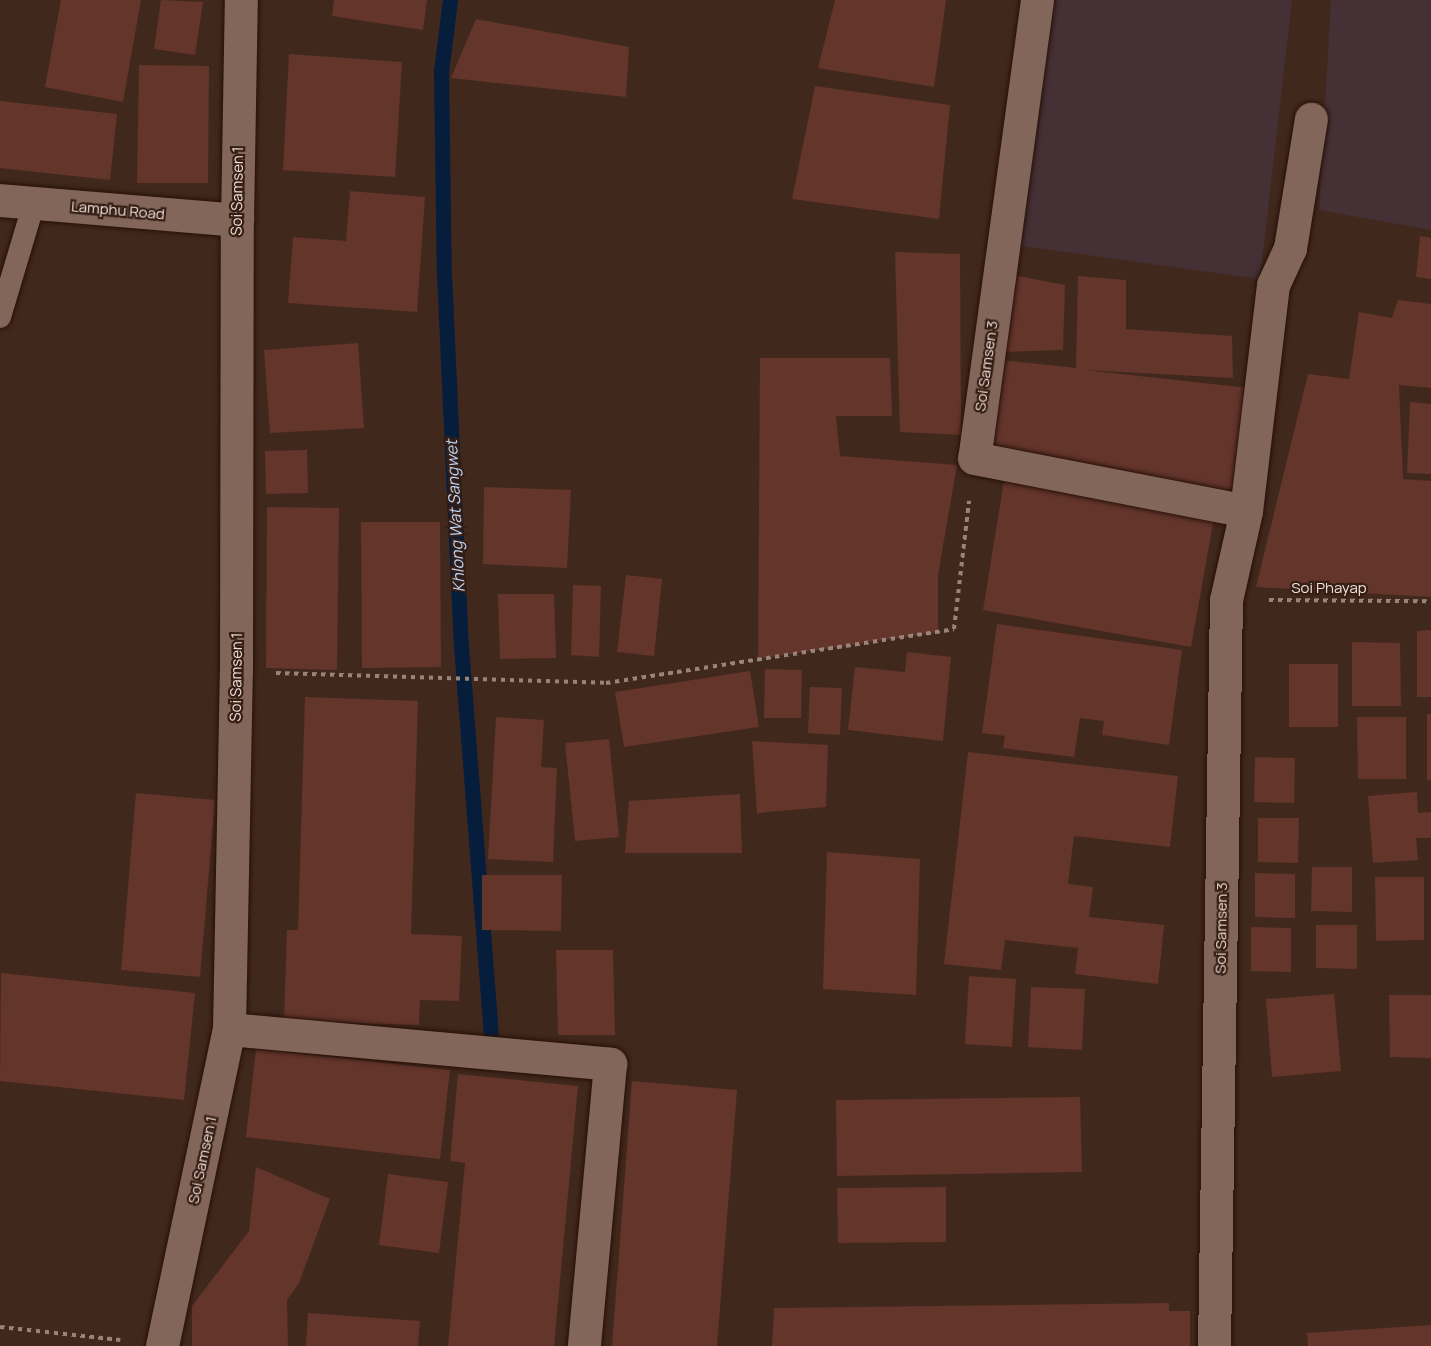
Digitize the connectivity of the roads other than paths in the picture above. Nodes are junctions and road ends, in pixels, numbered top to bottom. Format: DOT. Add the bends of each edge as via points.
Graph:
graph roads {
  1 [pos="241,0"];
  2 [pos="1037,0"];
  3 [pos="1311,119"];
  4 [pos="0,200"];
  5 [pos="34,203"];
  6 [pos="237,220"];
  7 [pos="0,317"];
  8 [pos="1246,511"];
  9 [pos="229,1029"];
  10 [pos="162,1345"];
  11 [pos="585,1346"];
  12 [pos="1214,1346"];
  1 -- 6 [label="street, Soi Samsen 1"];
  2 -- 8 [label="street, Soi Samsen 3" via="974,458"];
  3 -- 8 [label="street, Soi Samsen 3" via="1290,248 1273,285"];
  4 -- 5 [label="street, Lamphu Road"];
  5 -- 6 [label="street, Lamphu Road"];
  5 -- 7 [label="lane"];
  6 -- 9 [label="street, Soi Samsen 1" via="236,671"];
  8 -- 12 [label="street, Soi Samsen 3" via="1226,600"];
  9 -- 10 [label="street, Soi Samsen 1"];
  9 -- 11 [label="street" via="610,1064"];
}
